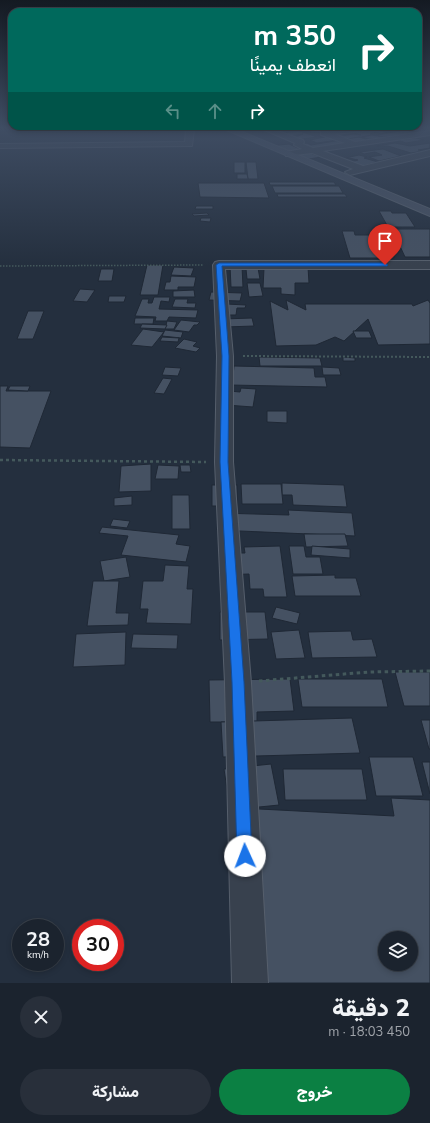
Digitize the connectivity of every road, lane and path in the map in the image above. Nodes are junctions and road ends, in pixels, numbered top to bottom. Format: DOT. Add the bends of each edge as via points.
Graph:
graph roads {
  1 [pos="335,175"];
  2 [pos="430,213"];
  3 [pos="219,265"];
  4 [pos="430,265"];
  5 [pos="0,266"];
  6 [pos="226,356"];
  7 [pos="430,358"];
  8 [pos="0,460"];
  9 [pos="224,462"];
  10 [pos="430,671"];
  11 [pos="238,682"];
  12 [pos="250,983"];
  1 -- 2 [label="main road"];
  3 -- 4 [label="street"];
  3 -- 5 [label="path"];
  3 -- 6 [label="street"];
  6 -- 7 [label="path"];
  6 -- 9 [label="street"];
  8 -- 9 [label="path"];
  9 -- 11 [label="street"];
  10 -- 11 [label="path" via="369,672"];
  11 -- 12 [label="street"];
}
